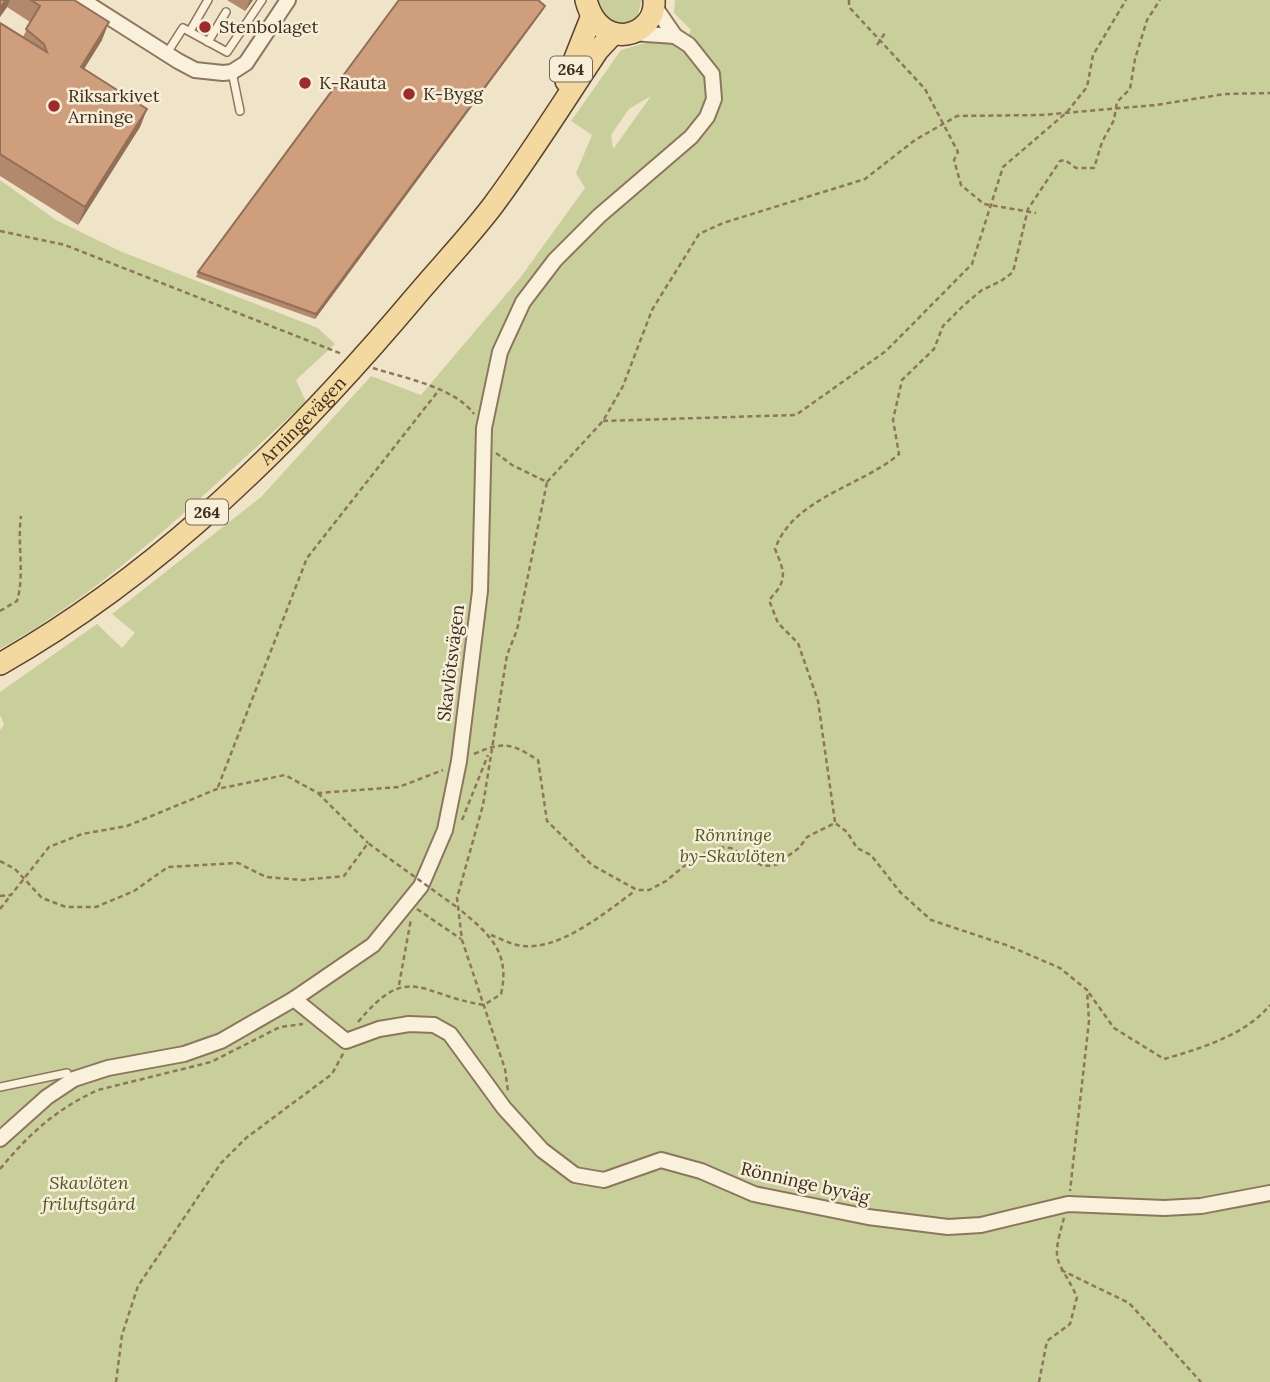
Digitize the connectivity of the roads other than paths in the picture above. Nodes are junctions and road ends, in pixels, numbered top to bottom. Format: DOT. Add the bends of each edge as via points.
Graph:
graph roads {
  1 [pos="208,0"];
  2 [pos="262,0"];
  3 [pos="288,0"];
  4 [pos="84,1"];
  5 [pos="655,3"];
  6 [pos="589,9"];
  7 [pos="226,12"];
  8 [pos="190,31"];
  9 [pos="622,34"];
  10 [pos="674,36"];
  11 [pos="208,42"];
  12 [pos="167,53"];
  13 [pos="232,72"];
  14 [pos="240,111"];
  15 [pos="552,119"];
  16 [pos="0,664"];
  17 [pos="294,999"];
  18 [pos="67,1073"];
  19 [pos="0,1087"];
  20 [pos="0,1139"];
  21 [pos="1270,1193"];
  1 -- 8 [label="lane"];
  2 -- 11 [label="lane" via="226,52"];
  3 -- 13 [label="street" via="246,63"];
  4 -- 12 [label="street"];
  5 -- 9 [label="main road, 264" via="647,24"];
  5 -- 10 [label="street, Skavlötsvägen"];
  6 -- 9 [label="main road, 264" via="601,29"];
  6 -- 15 [label="main road, Arningevägen / 264"];
  7 -- 11 [label="lane"];
  8 -- 11 [label="lane"];
  8 -- 12 [label="lane" via="183,28"];
  9 -- 10 [label="street"];
  9 -- 15 [label="main road, Arningevägen / 264" via="598,50"];
  10 -- 17 [label="street, Skavlötsvägen" via="689,45 712,74 714,99 707,117 691,137 555,260 523,302 500,352 484,428 480,592 459,761 445,830 421,886 373,945"];
  12 -- 13 [label="street" via="195,70"];
  13 -- 14 [label="lane"];
  15 -- 16 [label="main road, Arningevägen / 264" via="493,206 388,329 233,490 154,558"];
  17 -- 20 [label="street, Skavlötsvägen" via="221,1041 74,1079"];
  17 -- 21 [label="street, Rönninge byväg" via="346,1041 409,1024 434,1025 450,1034 542,1150 575,1175 604,1180 662,1160 754,1194 868,1217 948,1227 981,1225 1068,1204 1201,1206"];
  18 -- 19 [label="lane"];
}
